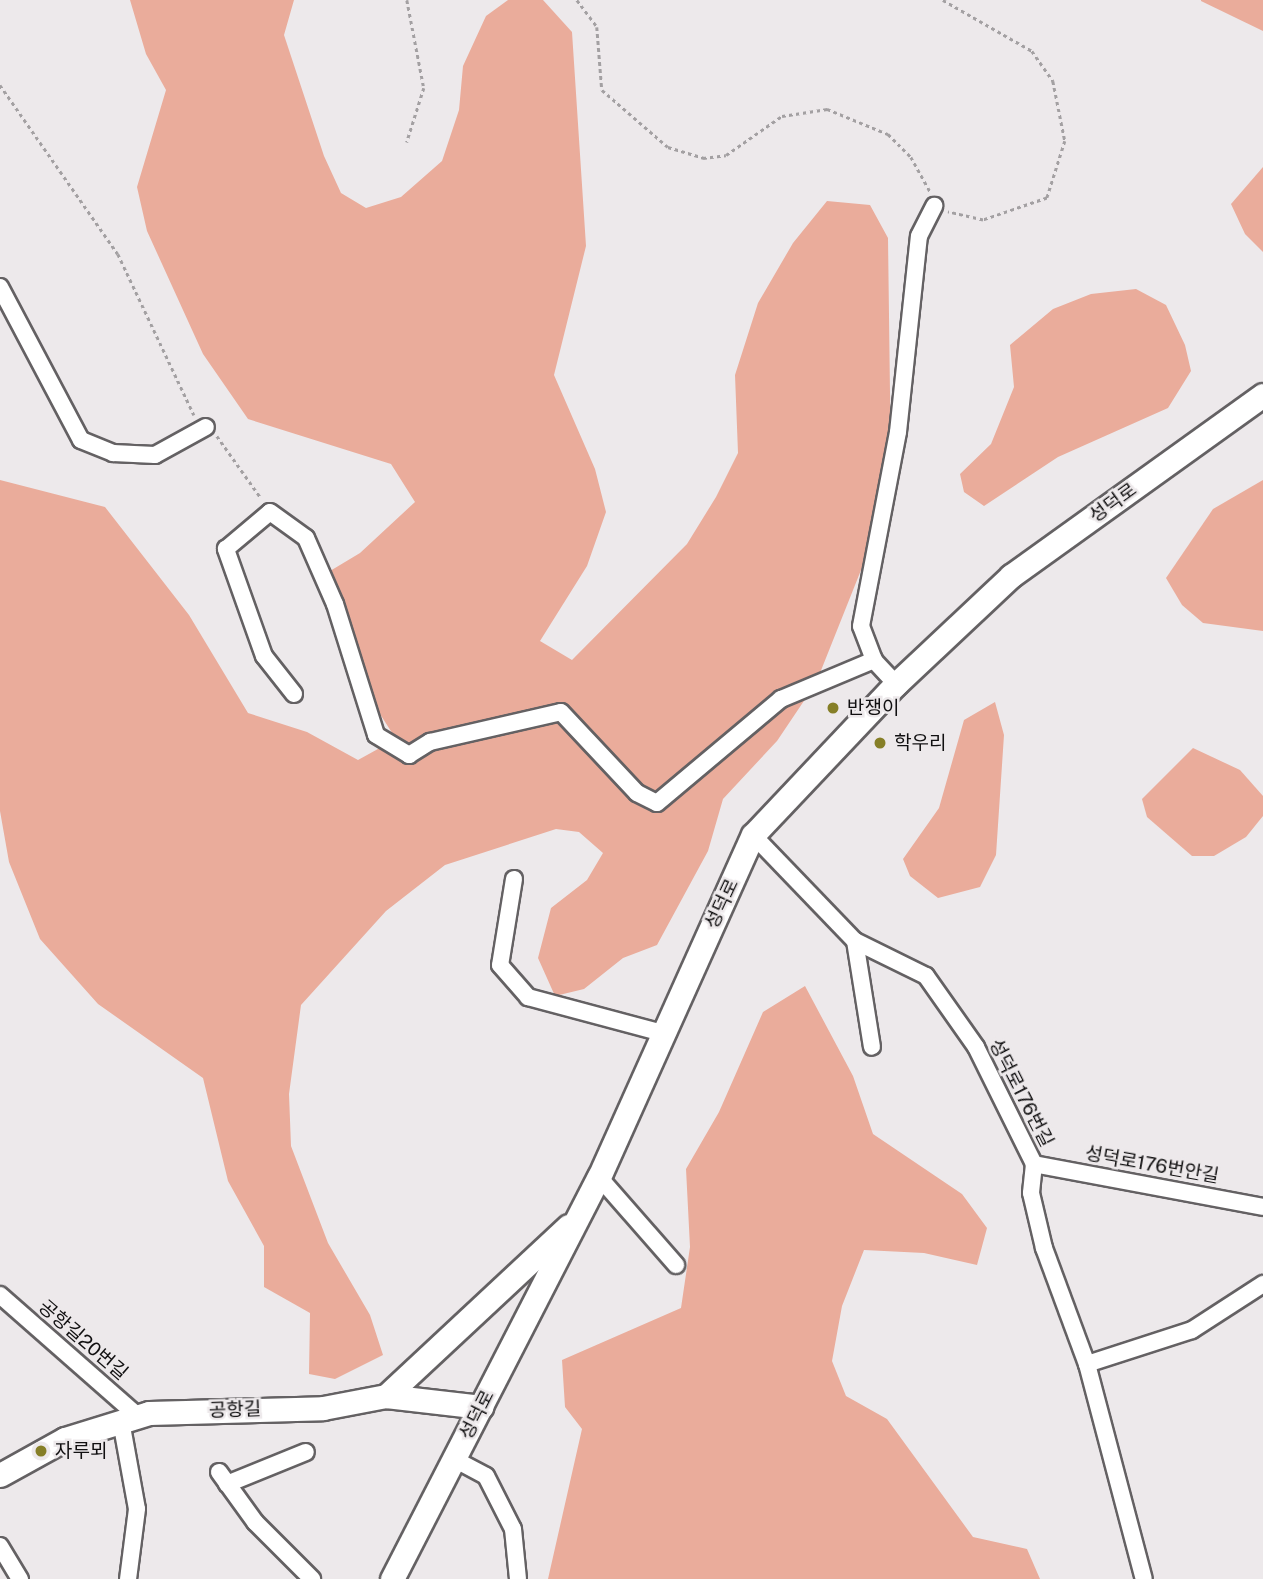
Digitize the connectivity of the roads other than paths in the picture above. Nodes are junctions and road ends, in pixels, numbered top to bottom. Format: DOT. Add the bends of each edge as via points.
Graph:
graph roads {
  1 [pos="934,206"];
  2 [pos="0,288"];
  3 [pos="1263,395"];
  4 [pos="206,427"];
  5 [pos="874,660"];
  6 [pos="896,684"];
  7 [pos="294,694"];
  8 [pos="753,835"];
  9 [pos="514,879"];
  10 [pos="855,941"];
  11 [pos="663,1033"];
  12 [pos="872,1047"];
  13 [pos="1034,1164"];
  14 [pos="599,1177"];
  15 [pos="1263,1207"];
  16 [pos="580,1214"];
  17 [pos="676,1265"];
  18 [pos="1263,1284"];
  19 [pos="0,1295"];
  20 [pos="1087,1364"];
  21 [pos="386,1396"];
  22 [pos="481,1407"];
  23 [pos="130,1419"];
  24 [pos="306,1452"];
  25 [pos="454,1459"];
  26 [pos="0,1475"];
  27 [pos="0,1546"];
  28 [pos="20,1579"];
  29 [pos="128,1579"];
  30 [pos="312,1579"];
  31 [pos="392,1579"];
  32 [pos="519,1579"];
  33 [pos="1144,1579"];
  1 -- 5 [label="street" via="919,236 898,432 861,626"];
  2 -- 4 [label="street" via="80,440 113,453 155,455"];
  3 -- 6 [label="street, 성덕로" via="1011,576"];
  5 -- 6 [label="street"];
  5 -- 7 [label="street" via="781,699 657,803 637,793 561,712 430,742 409,755 376,735 335,604 306,538 270,512 226,549 264,656"];
  6 -- 8 [label="street, 성덕로"];
  8 -- 10 [label="street, 성덕로176번길"];
  8 -- 11 [label="street, 성덕로"];
  9 -- 11 [label="street" via="500,965 528,997"];
  10 -- 12 [label="street"];
  10 -- 13 [label="street, 성덕로176번길" via="926,976 976,1047"];
  11 -- 14 [label="street, 성덕로"];
  13 -- 15 [label="street, 성덕로176번안길"];
  13 -- 20 [label="street, 성덕로176번길" via="1031,1193 1044,1248"];
  14 -- 16 [label="street, 성덕로"];
  14 -- 17 [label="street"];
  16 -- 21 [label="street"];
  16 -- 22 [label="street, 성덕로"];
  18 -- 20 [label="street" via="1192,1330"];
  19 -- 23 [label="street, 공항길20번길"];
  20 -- 33 [label="street, 성덕로176번길"];
  21 -- 22 [label="street, 공항길"];
  21 -- 23 [label="street, 공항길" via="323,1408"];
  22 -- 25 [label="street, 성덕로"];
  23 -- 26 [label="street, 공항길" via="65,1439"];
  23 -- 29 [label="street" via="137,1509"];
  24 -- 30 [label="street" via="223,1478"];
  25 -- 31 [label="street, 성덕로"];
  25 -- 32 [label="street" via="486,1476 513,1529"];
  27 -- 28 [label="street"];
}
